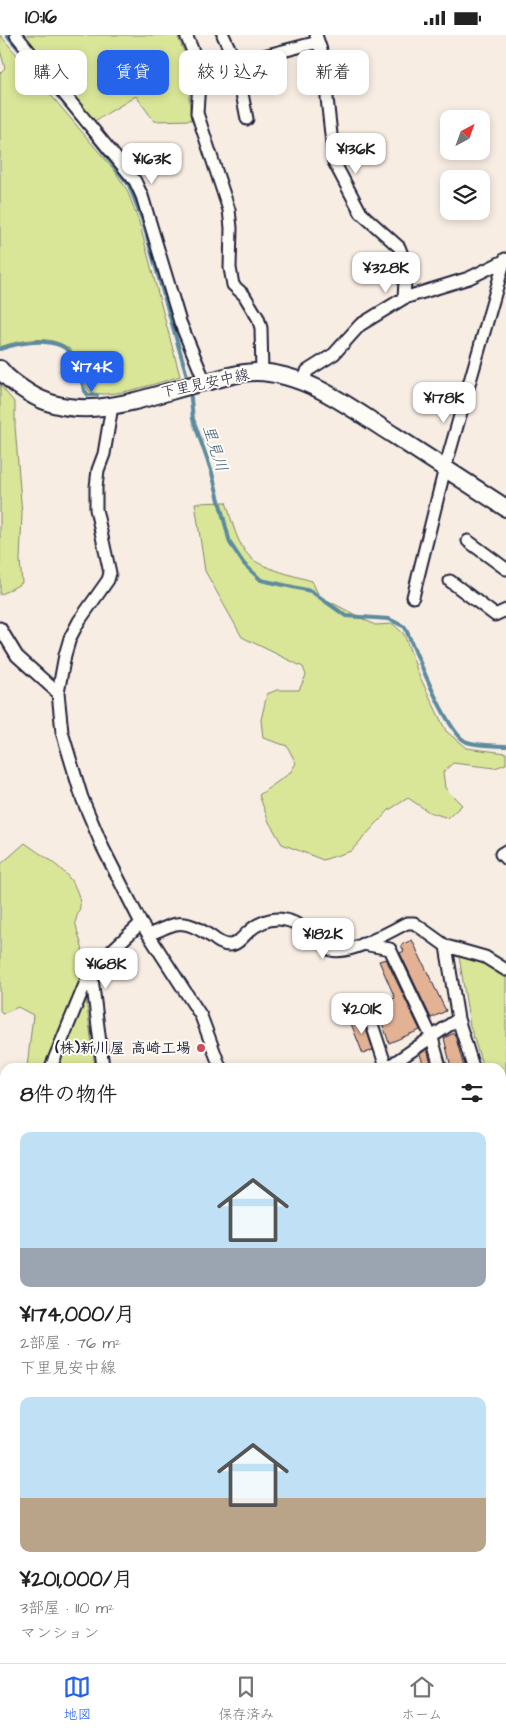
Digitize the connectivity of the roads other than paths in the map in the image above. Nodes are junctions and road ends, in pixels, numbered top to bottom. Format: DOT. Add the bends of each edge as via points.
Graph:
graph roads {
  1 [pos="16,35"];
  2 [pos="186,35"];
  3 [pos="222,35"];
  4 [pos="317,39"];
  5 [pos="230,50"];
  6 [pos="280,50"];
  7 [pos="242,95"];
  8 [pos="247,119"];
  9 [pos="505,259"];
  10 [pos="404,298"];
  11 [pos="0,369"];
  12 [pos="262,373"];
  13 [pos="203,383"];
  14 [pos="304,383"];
  15 [pos="112,406"];
  16 [pos="445,468"];
  17 [pos="506,508"];
  18 [pos="468,541"];
  19 [pos="506,569"];
  20 [pos="450,581"];
  21 [pos="413,597"];
  22 [pos="506,610"];
  23 [pos="0,628"];
  24 [pos="58,693"];
  25 [pos="506,851"];
  26 [pos="506,859"];
  27 [pos="141,923"];
  28 [pos="148,935"];
  29 [pos="364,944"];
  30 [pos="446,946"];
  31 [pos="91,970"];
  32 [pos="506,970"];
  33 [pos="366,1006"];
  34 [pos="458,1019"];
  35 [pos="432,1037"];
  36 [pos="53,1063"];
  37 [pos="103,1063"];
  38 [pos="218,1063"];
  39 [pos="386,1063"];
  40 [pos="393,1063"];
  41 [pos="439,1063"];
  42 [pos="472,1063"];
  1 -- 13 [label="street" via="135,181"];
  2 -- 12 [label="street" via="200,69 197,113 229,210 233,285 244,295 258,318"];
  3 -- 5 [label="street"];
  4 -- 6 [label="street"];
  4 -- 10 [label="street" via="328,71 327,98 334,162 362,213 399,247 406,265"];
  7 -- 8 [label="street"];
  9 -- 10 [label="street" via="469,277"];
  9 -- 16 [label="street"];
  10 -- 14 [label="street" via="360,325 334,354 307,371"];
  11 -- 15 [label="main road, 下里見安中線" via="16,385 49,403 88,409"];
  12 -- 13 [label="main road, 下里見安中線" via="238,374"];
  12 -- 14 [label="main road, 下里見安中線"];
  13 -- 15 [label="main road, 下里見安中線"];
  14 -- 16 [label="main road, 下里見安中線" via="336,399"];
  15 -- 24 [label="street" via="96,487 96,509 110,573 70,639"];
  16 -- 17 [label="main road, 下里見安中線"];
  16 -- 21 [label="street"];
  18 -- 19 [label="street"];
  20 -- 22 [label="street" via="495,615"];
  23 -- 24 [label="street" via="17,656"];
  24 -- 27 [label="street" via="62,732 82,798 103,849"];
  25 -- 26 [label="street" via="501,854"];
  27 -- 28 [label="street"];
  27 -- 31 [label="street"];
  28 -- 29 [label="street" via="174,923 191,925 222,944 231,945 255,926 277,918 302,926 331,950"];
  28 -- 38 [label="street" via="201,1017"];
  29 -- 30 [label="street" via="407,923 414,923"];
  29 -- 35 [label="street" via="390,949"];
  30 -- 32 [label="street" via="485,957"];
  30 -- 34 [label="street"];
  31 -- 36 [label="street"];
  31 -- 37 [label="street"];
  33 -- 39 [label="street"];
  34 -- 35 [label="street"];
  34 -- 42 [label="street"];
  35 -- 40 [label="street"];
  35 -- 41 [label="street"];
}
